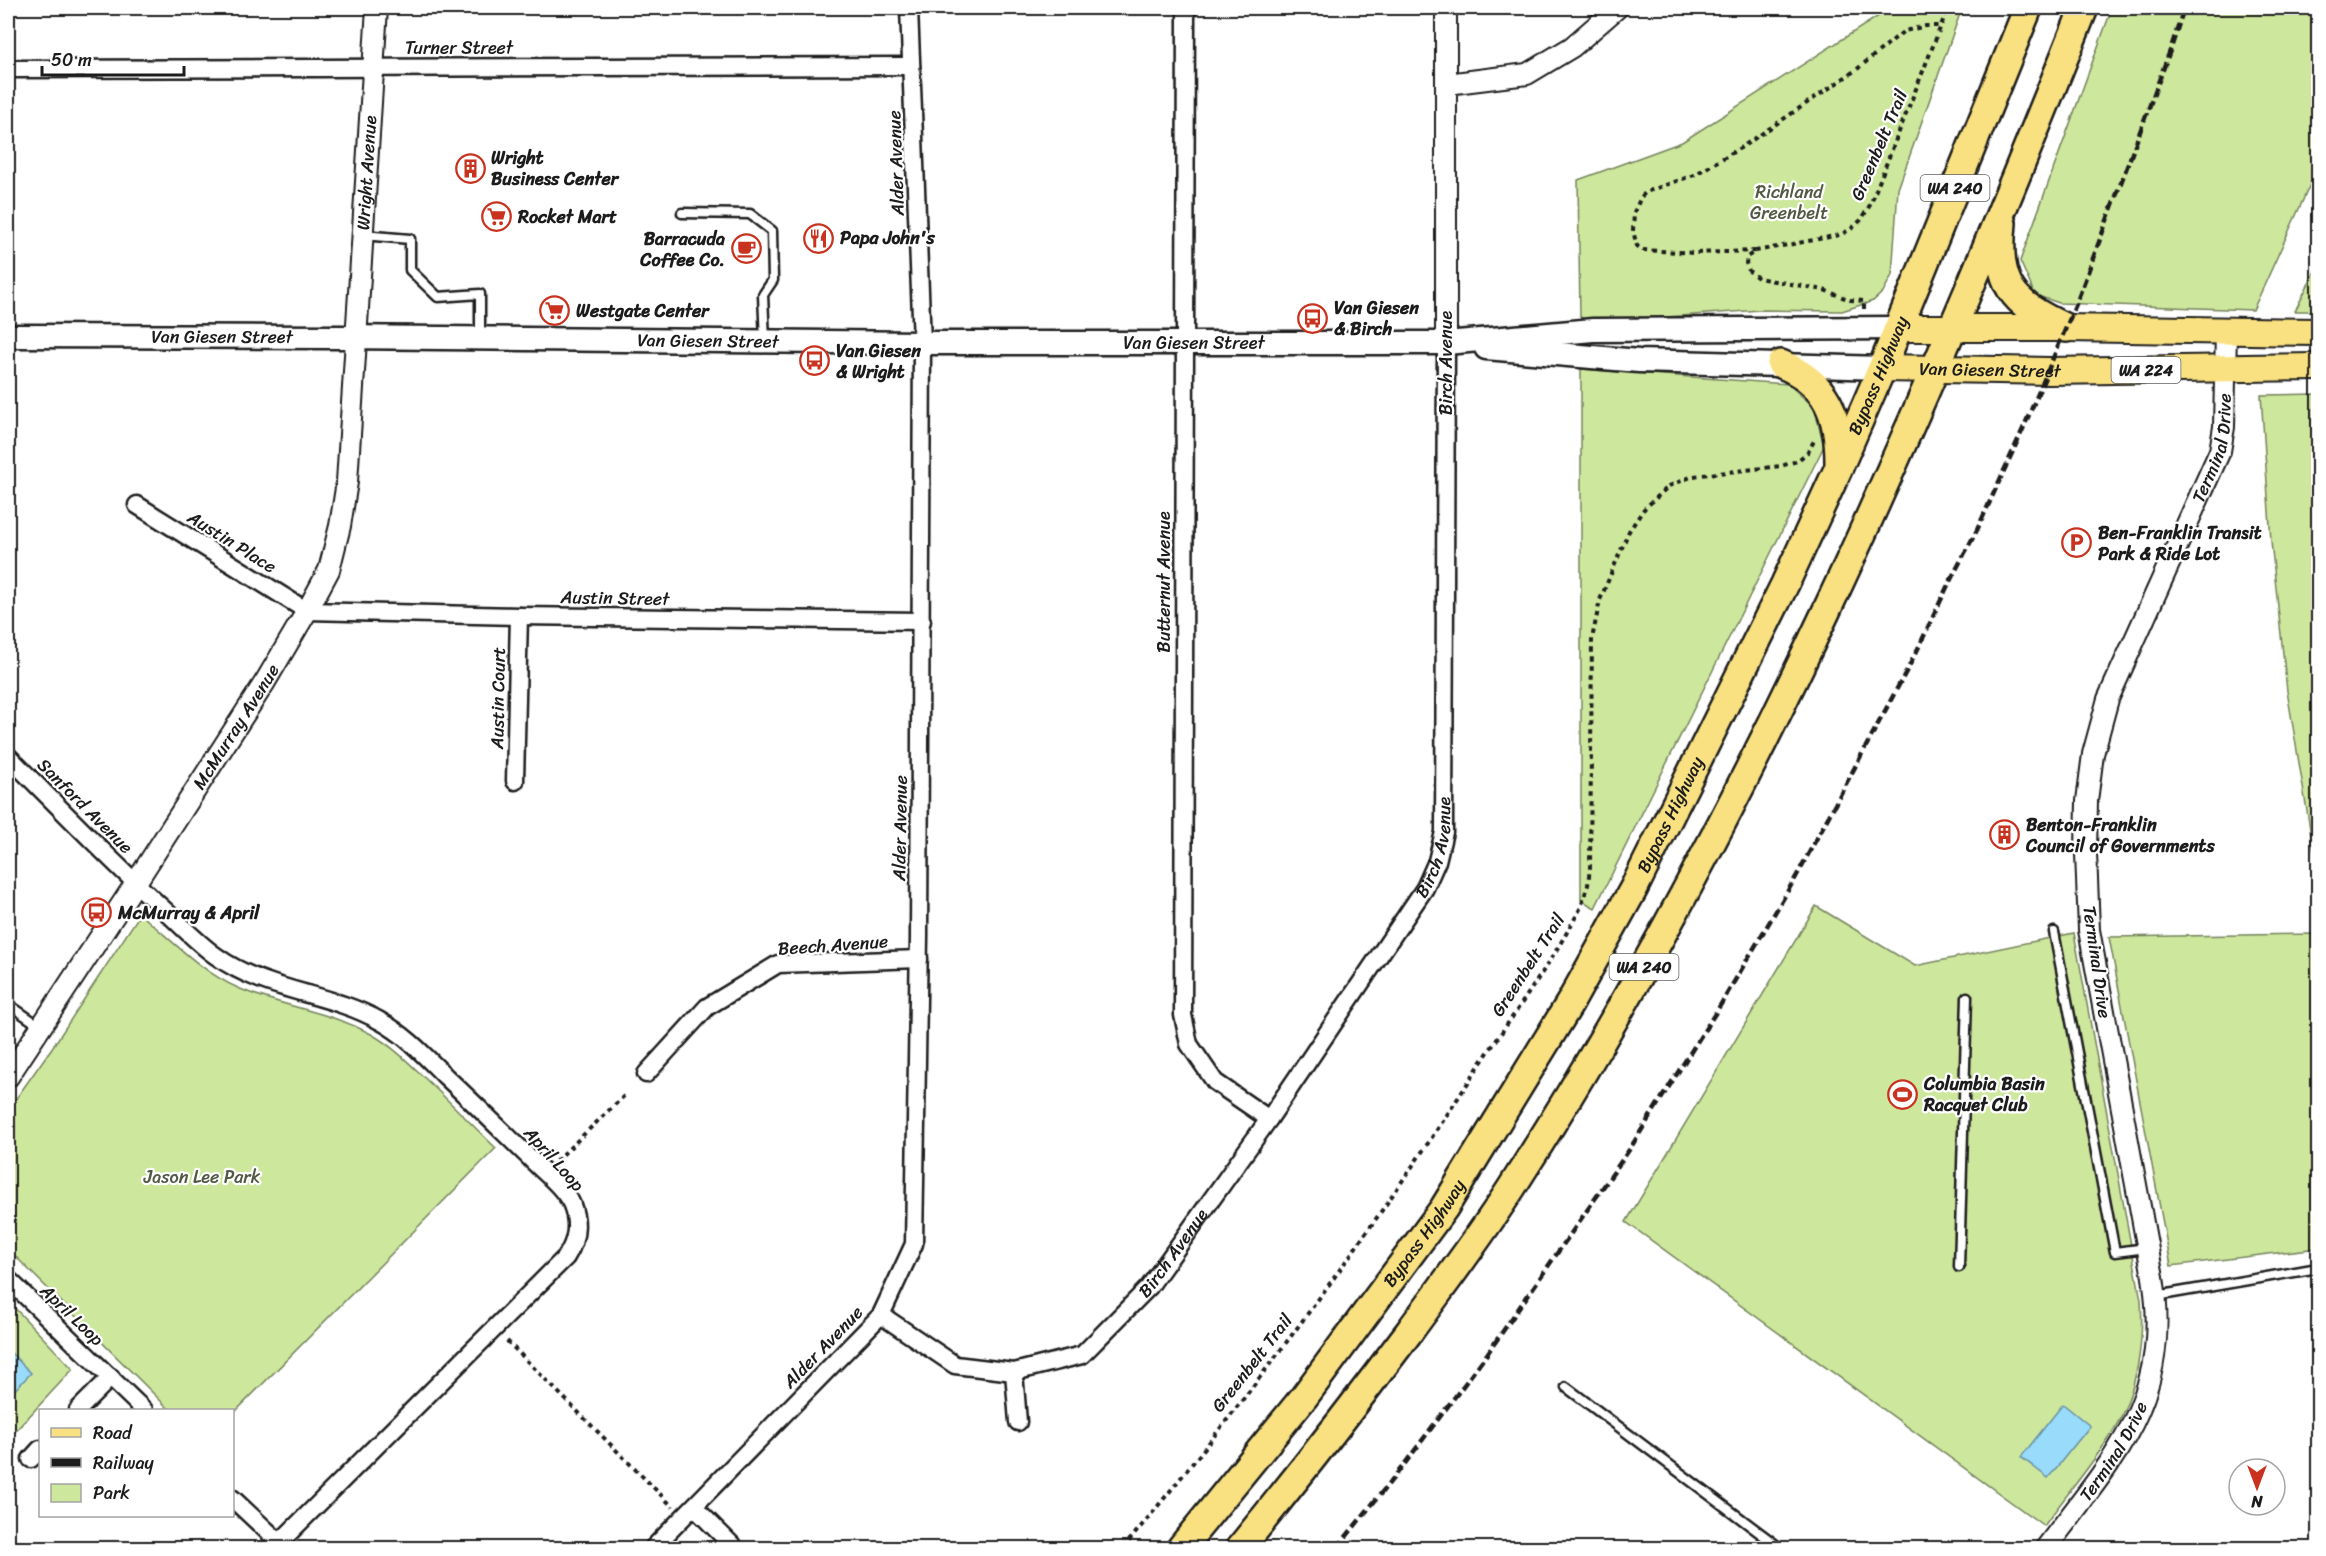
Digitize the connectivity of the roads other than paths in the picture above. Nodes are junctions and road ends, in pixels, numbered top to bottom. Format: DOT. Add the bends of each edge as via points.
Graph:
graph roads {
  1 [pos="377,8"];
  2 [pos="909,8"];
  3 [pos="1186,8"];
  4 [pos="1446,8"];
  5 [pos="1617,8"];
  6 [pos="2028,8"];
  7 [pos="2084,8"];
  8 [pos="911,66"];
  9 [pos="372,68"];
  10 [pos="8,69"];
  11 [pos="1447,84"];
  12 [pos="2004,208"];
  13 [pos="682,213"];
  14 [pos="362,235"];
  15 [pos="1898,328"];
  16 [pos="1953,328"];
  17 [pos="2066,328"];
  18 [pos="2226,330"];
  19 [pos="2319,332"];
  20 [pos="8,336"];
  21 [pos="355,337"];
  22 [pos="480,338"];
  23 [pos="765,341"];
  24 [pos="1184,342"];
  25 [pos="922,343"];
  26 [pos="1446,343"];
  27 [pos="1781,364"];
  28 [pos="2319,367"];
  29 [pos="1882,368"];
  30 [pos="2226,368"];
  31 [pos="1935,369"];
  32 [pos="1839,467"];
  33 [pos="137,505"];
  34 [pos="307,611"];
  35 [pos="519,616"];
  36 [pos="922,621"];
  37 [pos="8,756"];
  38 [pos="515,781"];
  39 [pos="135,884"];
  40 [pos="2054,932"];
  41 [pos="918,960"];
  42 [pos="1967,997"];
  43 [pos="8,1004"];
  44 [pos="41,1027"];
  45 [pos="646,1074"];
  46 [pos="8,1077"];
  47 [pos="1269,1119"];
  48 [pos="2147,1248"];
  49 [pos="1959,1268"];
  50 [pos="2319,1268"];
  51 [pos="8,1280"];
  52 [pos="2156,1296"];
  53 [pos="882,1316"];
  54 [pos="1014,1372"];
  55 [pos="111,1377"];
  56 [pos="1566,1387"];
  57 [pos="79,1409"];
  58 [pos="143,1409"];
  59 [pos="1018,1422"];
  60 [pos="234,1500"];
  61 [pos="694,1507"];
  62 [pos="276,1545"];
  63 [pos="653,1548"];
  64 [pos="735,1548"];
  65 [pos="1181,1548"];
  66 [pos="1240,1548"];
  67 [pos="1780,1548"];
  68 [pos="2046,1548"];
  1 -- 9 [label="street, Wright Avenue"];
  2 -- 8 [label="street, Alder Avenue"];
  3 -- 24 [label="street, Butternut Avenue"];
  4 -- 11 [label="street, Birch Avenue"];
  5 -- 11 [label="street" via="1572,47 1527,74"];
  6 -- 15 [label="highway, Bypass Highway / WA 240"];
  7 -- 12 [label="highway, WA 240"];
  8 -- 9 [label="street, Turner Street"];
  8 -- 25 [label="street, Alder Avenue"];
  9 -- 10 [label="street, Turner Street"];
  9 -- 14 [label="street, Wright Avenue"];
  11 -- 26 [label="street, Birch Avenue"];
  12 -- 16 [label="highway, WA 240"];
  12 -- 17 [label="highway" via="2002,265 2009,289 2024,305"];
  13 -- 23 [label="lane" via="750,214 772,231 773,280 763,295"];
  14 -- 21 [label="street, Wright Avenue"];
  14 -- 22 [label="lane" via="410,239 410,270 438,297 480,294"];
  15 -- 16 [label="main road, Van Giesen Street"];
  15 -- 26 [label="main road, Van Giesen Street" via="1593,330"];
  15 -- 29 [label="highway, Bypass Highway / WA 240"];
  16 -- 17 [label="main road, Van Giesen Street"];
  16 -- 31 [label="highway, WA 240"];
  17 -- 18 [label="main road, Van Giesen Street"];
  18 -- 19 [label="main road, Van Giesen Street"];
  18 -- 30 [label="street, Terminal Drive"];
  20 -- 21 [label="main road, Van Giesen Street"];
  21 -- 22 [label="main road, Van Giesen Street"];
  21 -- 34 [label="street, McMurray Avenue" via="347,482 340,526 328,570"];
  22 -- 23 [label="main road, Van Giesen Street"];
  23 -- 25 [label="main road, Van Giesen Street"];
  24 -- 25 [label="main road, Van Giesen Street"];
  24 -- 26 [label="main road, Van Giesen Street"];
  24 -- 47 [label="street, Butternut Avenue" via="1183,1016 1189,1044 1215,1082"];
  25 -- 36 [label="street, Alder Avenue"];
  26 -- 27 [label="main road, Van Giesen Street" via="1579,357"];
  26 -- 47 [label="street, Birch Avenue" via="1444,832 1425,888"];
  27 -- 29 [label="main road, Van Giesen Street"];
  27 -- 32 [label="highway" via="1813,383 1832,408"];
  28 -- 30 [label="main road, Van Giesen Street / WA 224"];
  29 -- 31 [label="main road, Van Giesen Street / WA 224"];
  29 -- 32 [label="highway, Bypass Highway / WA 240"];
  30 -- 31 [label="main road, Van Giesen Street / WA 224"];
  30 -- 48 [label="street, Terminal Drive" via="2220,451 2108,699 2093,754 2087,801 2088,930"];
  31 -- 66 [label="highway, WA 240" via="1761,744 1651,956 1512,1188 1455,1271"];
  32 -- 65 [label="highway, Bypass Highway / WA 240" via="1634,888 1511,1100 1444,1208 1389,1284 1304,1397"];
  33 -- 34 [label="street, Austin Place"];
  34 -- 35 [label="street, Austin Street"];
  34 -- 39 [label="street, McMurray Avenue"];
  35 -- 36 [label="street, Austin Street"];
  35 -- 38 [label="street, Austin Court"];
  36 -- 41 [label="street, Alder Avenue"];
  37 -- 39 [label="street, Sanford Avenue"];
  39 -- 44 [label="street, McMurray Avenue"];
  39 -- 62 [label="street, April Loop" via="218,958 277,986 356,1010 401,1034 563,1192 576,1220 576,1236 566,1257"];
  40 -- 48 [label="lane" via="2115,1252"];
  41 -- 45 [label="street, Beech Avenue" via="777,964 707,1007"];
  41 -- 53 [label="street, Alder Avenue" via="914,1244"];
  42 -- 49 [label="lane"];
  43 -- 44 [label="lane"];
  44 -- 46 [label="street, McMurray Avenue"];
  47 -- 54 [label="street, Birch Avenue" via="1149,1287 1082,1356"];
  48 -- 52 [label="street, Terminal Drive"];
  50 -- 52 [label="lane"];
  51 -- 55 [label="street, April Loop"];
  52 -- 68 [label="street, Terminal Drive" via="2157,1343 2149,1383 2135,1422 2113,1459"];
  53 -- 54 [label="street, Birch Avenue" via="955,1365"];
  53 -- 61 [label="street, Alder Avenue"];
  54 -- 59 [label="street"];
  55 -- 57 [label="street"];
  55 -- 58 [label="street, April Loop"];
  56 -- 67 [label="lane"];
  60 -- 62 [label="street, April Loop"];
  61 -- 63 [label="street, Alder Avenue"];
  61 -- 64 [label="street"];
}
